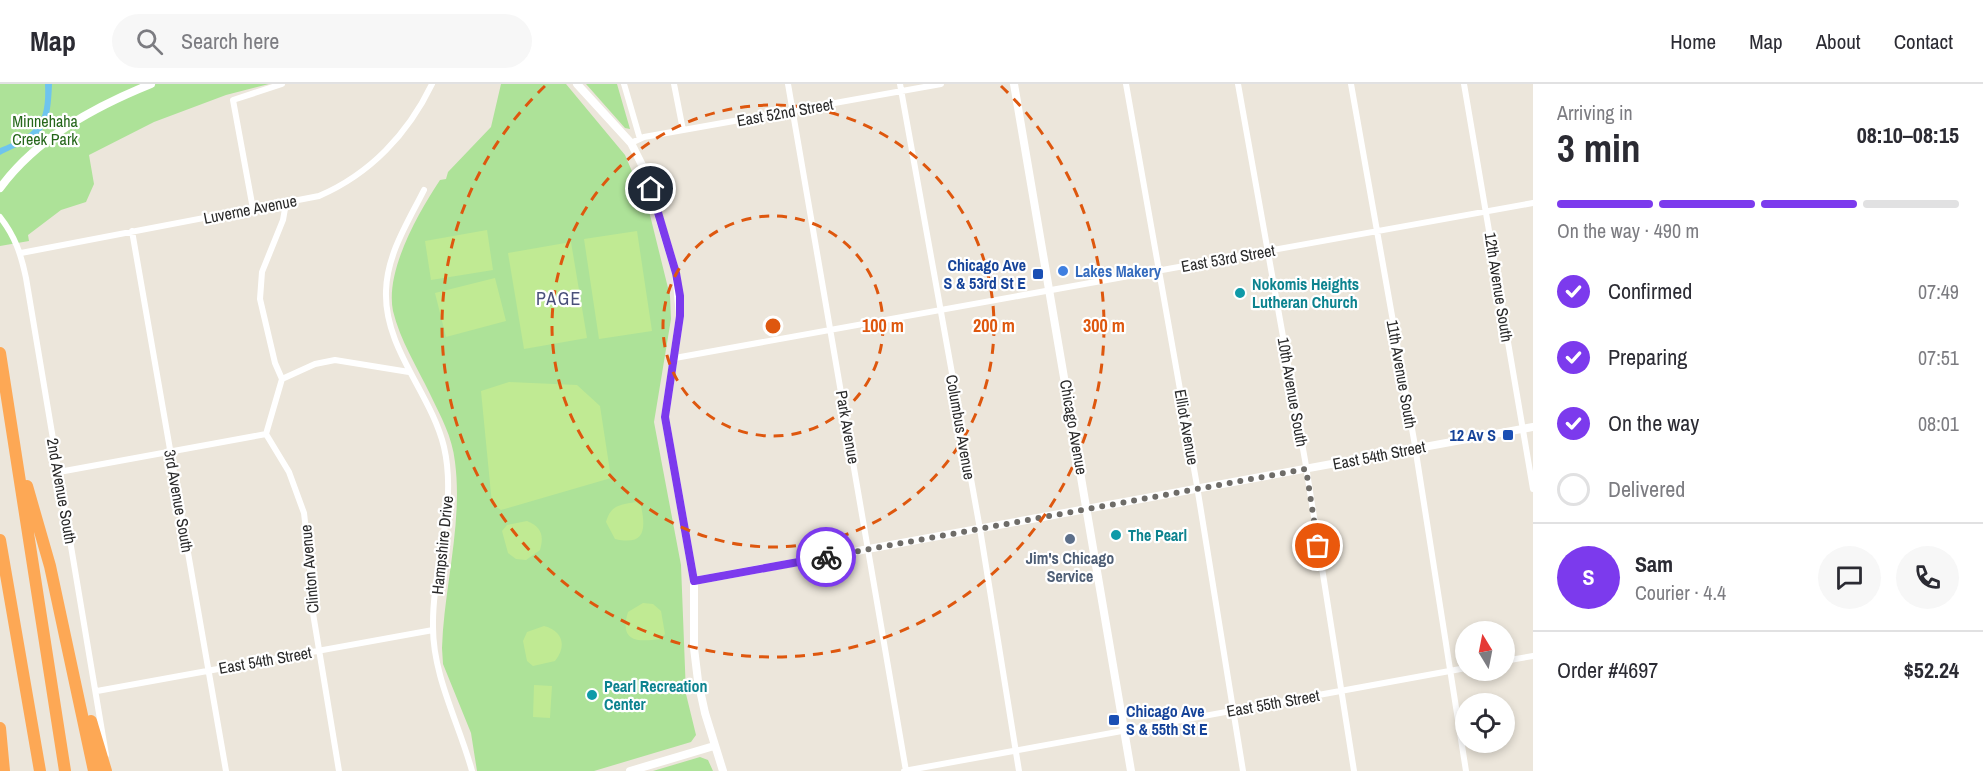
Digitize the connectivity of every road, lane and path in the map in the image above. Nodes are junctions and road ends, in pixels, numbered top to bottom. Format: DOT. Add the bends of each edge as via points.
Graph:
graph roads {
  1 [pos="151,84"];
  2 [pos="282,84"];
  3 [pos="432,84"];
  4 [pos="578,84"];
  5 [pos="624,84"];
  6 [pos="675,84"];
  7 [pos="788,84"];
  8 [pos="941,84"];
  9 [pos="1014,84"];
  10 [pos="1126,84"];
  11 [pos="1238,84"];
  12 [pos="1351,84"];
  13 [pos="1464,84"];
  14 [pos="901,87"];
  15 [pos="792,110"];
  16 [pos="683,130"];
  17 [pos="640,139"];
  18 [pos="631,143"];
  19 [pos="0,188"];
  20 [pos="424,190"];
  21 [pos="286,203"];
  22 [pos="1533,203"];
  23 [pos="253,208"];
  24 [pos="1486,210"];
  25 [pos="0,217"];
  26 [pos="1377,230"];
  27 [pos="132,231"];
  28 [pos="1268,250"];
  29 [pos="21,253"];
  30 [pos="1159,270"];
  31 [pos="1050,290"];
  32 [pos="940,310"];
  33 [pos="831,330"];
  34 [pos="0,353"];
  35 [pos="675,358"];
  36 [pos="409,372"];
  37 [pos="282,379"];
  38 [pos="1533,427"];
  39 [pos="1523,428"];
  40 [pos="266,434"];
  41 [pos="16,449"];
  42 [pos="1415,449"];
  43 [pos="170,452"];
  44 [pos="1306,469"];
  45 [pos="59,472"];
  46 [pos="1197,489"];
  47 [pos="1533,489"];
  48 [pos="1088,508"];
  49 [pos="980,529"];
  50 [pos="0,540"];
  51 [pos="870,549"];
  52 [pos="694,581"];
  53 [pos="61,619"];
  54 [pos="433,630"];
  55 [pos="319,650"];
  56 [pos="1533,656"];
  57 [pos="1515,659"];
  58 [pos="208,670"];
  59 [pos="1455,670"];
  60 [pos="1450,671"];
  61 [pos="1341,690"];
  62 [pos="97,691"];
  63 [pos="1233,710"];
  64 [pos="0,728"];
  65 [pos="1125,729"];
  66 [pos="714,746"];
  67 [pos="1016,750"];
  68 [pos="4,771"];
  69 [pos="40,771"];
  70 [pos="65,771"];
  71 [pos="93,771"];
  72 [pos="107,771"];
  73 [pos="226,771"];
  74 [pos="339,771"];
  75 [pos="472,771"];
  76 [pos="630,771"];
  77 [pos="723,771"];
  78 [pos="905,771"];
  79 [pos="1019,771"];
  80 [pos="1131,771"];
  81 [pos="1243,771"];
  82 [pos="1354,771"];
  83 [pos="1466,771"];
  1 -- 19 [label="street" via="108,102 57,133"];
  2 -- 23 [label="street" via="233,100"];
  3 -- 21 [label="street, Luverne Avenue" via="405,127 367,169 328,192"];
  4 -- 18 [label="street"];
  5 -- 17 [label="street"];
  6 -- 16 [label="street"];
  7 -- 15 [label="street, Park Avenue"];
  8 -- 14 [label="street, East 52nd Street"];
  9 -- 31 [label="street, Chicago Avenue"];
  10 -- 30 [label="street, Elliot Avenue"];
  11 -- 28 [label="street, 10th Avenue South"];
  12 -- 26 [label="street, 11th Avenue South"];
  13 -- 24 [label="street, 12th Avenue South"];
  14 -- 15 [label="street, East 52nd Street"];
  14 -- 32 [label="street, Columbus Avenue"];
  15 -- 16 [label="street, East 52nd Street"];
  15 -- 33 [label="street, Park Avenue"];
  16 -- 17 [label="street, East 52nd Street"];
  17 -- 18 [label="street, East 52nd Street"];
  18 -- 35 [label="street" via="645,171 676,273 680,316"];
  20 -- 36 [label="street, Hampshire Drive" via="393,251 386,291 392,325"];
  21 -- 23 [label="street, Luverne Avenue"];
  21 -- 37 [label="street" via="262,272 260,299"];
  22 -- 24 [label="street, East 53rd Street"];
  23 -- 27 [label="street, Luverne Avenue"];
  24 -- 26 [label="street, East 53rd Street"];
  24 -- 39 [label="street, 12th Avenue South"];
  25 -- 29 [label="street, 2nd Avenue South"];
  26 -- 28 [label="street, East 53rd Street"];
  26 -- 42 [label="street, 11th Avenue South"];
  27 -- 29 [label="street, Luverne Avenue"];
  27 -- 43 [label="street, 3rd Avenue South"];
  28 -- 30 [label="street, East 53rd Street"];
  28 -- 44 [label="street, 10th Avenue South"];
  29 -- 45 [label="street, 2nd Avenue South"];
  30 -- 31 [label="street, East 53rd Street"];
  30 -- 46 [label="street, Elliot Avenue"];
  31 -- 32 [label="street, East 53rd Street"];
  31 -- 48 [label="street, Chicago Avenue"];
  32 -- 33 [label="street, East 53rd Street"];
  32 -- 49 [label="street, Columbus Avenue"];
  33 -- 35 [label="street, East 53rd Street"];
  33 -- 51 [label="street, Park Avenue"];
  34 -- 41 [label="highway"];
  35 -- 52 [label="street" via="665,417"];
  36 -- 37 [label="street" via="335,360"];
  36 -- 54 [label="street, Hampshire Drive" via="436,423 447,472 447,522"];
  37 -- 40 [label="street"];
  38 -- 39 [label="street, East 54th Street"];
  39 -- 42 [label="street, East 54th Street"];
  39 -- 47 [label="street, 12th Avenue South"];
  40 -- 43 [label="street"];
  40 -- 55 [label="street, Clinton Avenue" via="289,472 304,513"];
  41 -- 53 [label="highway"];
  41 -- 70 [label="highway"];
  42 -- 44 [label="street, East 54th Street"];
  42 -- 60 [label="street, 11th Avenue South"];
  43 -- 45 [label="street"];
  43 -- 58 [label="street, 3rd Avenue South"];
  44 -- 46 [label="street, East 54th Street"];
  44 -- 61 [label="street, 10th Avenue South"];
  45 -- 62 [label="street, 2nd Avenue South"];
  46 -- 48 [label="street, East 54th Street"];
  46 -- 63 [label="street, Elliot Avenue"];
  48 -- 49 [label="street, East 54th Street"];
  48 -- 65 [label="street, Chicago Avenue"];
  49 -- 51 [label="street, East 54th Street"];
  49 -- 67 [label="street, Columbus Avenue"];
  50 -- 69 [label="highway"];
  51 -- 52 [label="street, East 54th Street"];
  51 -- 78 [label="street, Park Avenue"];
  52 -- 66 [label="street" via="694,648 702,703"];
  53 -- 71 [label="highway"];
  53 -- 72 [label="highway"];
  54 -- 55 [label="street, East 54th Street"];
  54 -- 75 [label="street, Hampshire Drive" via="438,670"];
  55 -- 58 [label="street, East 54th Street"];
  55 -- 74 [label="street, Clinton Avenue"];
  56 -- 57 [label="street"];
  58 -- 62 [label="street, East 54th Street"];
  58 -- 73 [label="street, 3rd Avenue South"];
  59 -- 60 [label="street, East 55th Street"];
  60 -- 61 [label="street, East 55th Street"];
  60 -- 83 [label="street, 11th Avenue South"];
  61 -- 63 [label="street, East 55th Street"];
  61 -- 82 [label="street, 10th Avenue South"];
  62 -- 72 [label="street, 2nd Avenue South"];
  63 -- 65 [label="street, East 55th Street"];
  63 -- 81 [label="street, Elliot Avenue"];
  64 -- 68 [label="highway"];
  65 -- 67 [label="street, East 55th Street"];
  65 -- 80 [label="street, Chicago Avenue"];
  66 -- 76 [label="street"];
  66 -- 77 [label="street"];
  67 -- 78 [label="street, East 55th Street"];
  67 -- 79 [label="street, Columbus Avenue"];
}
